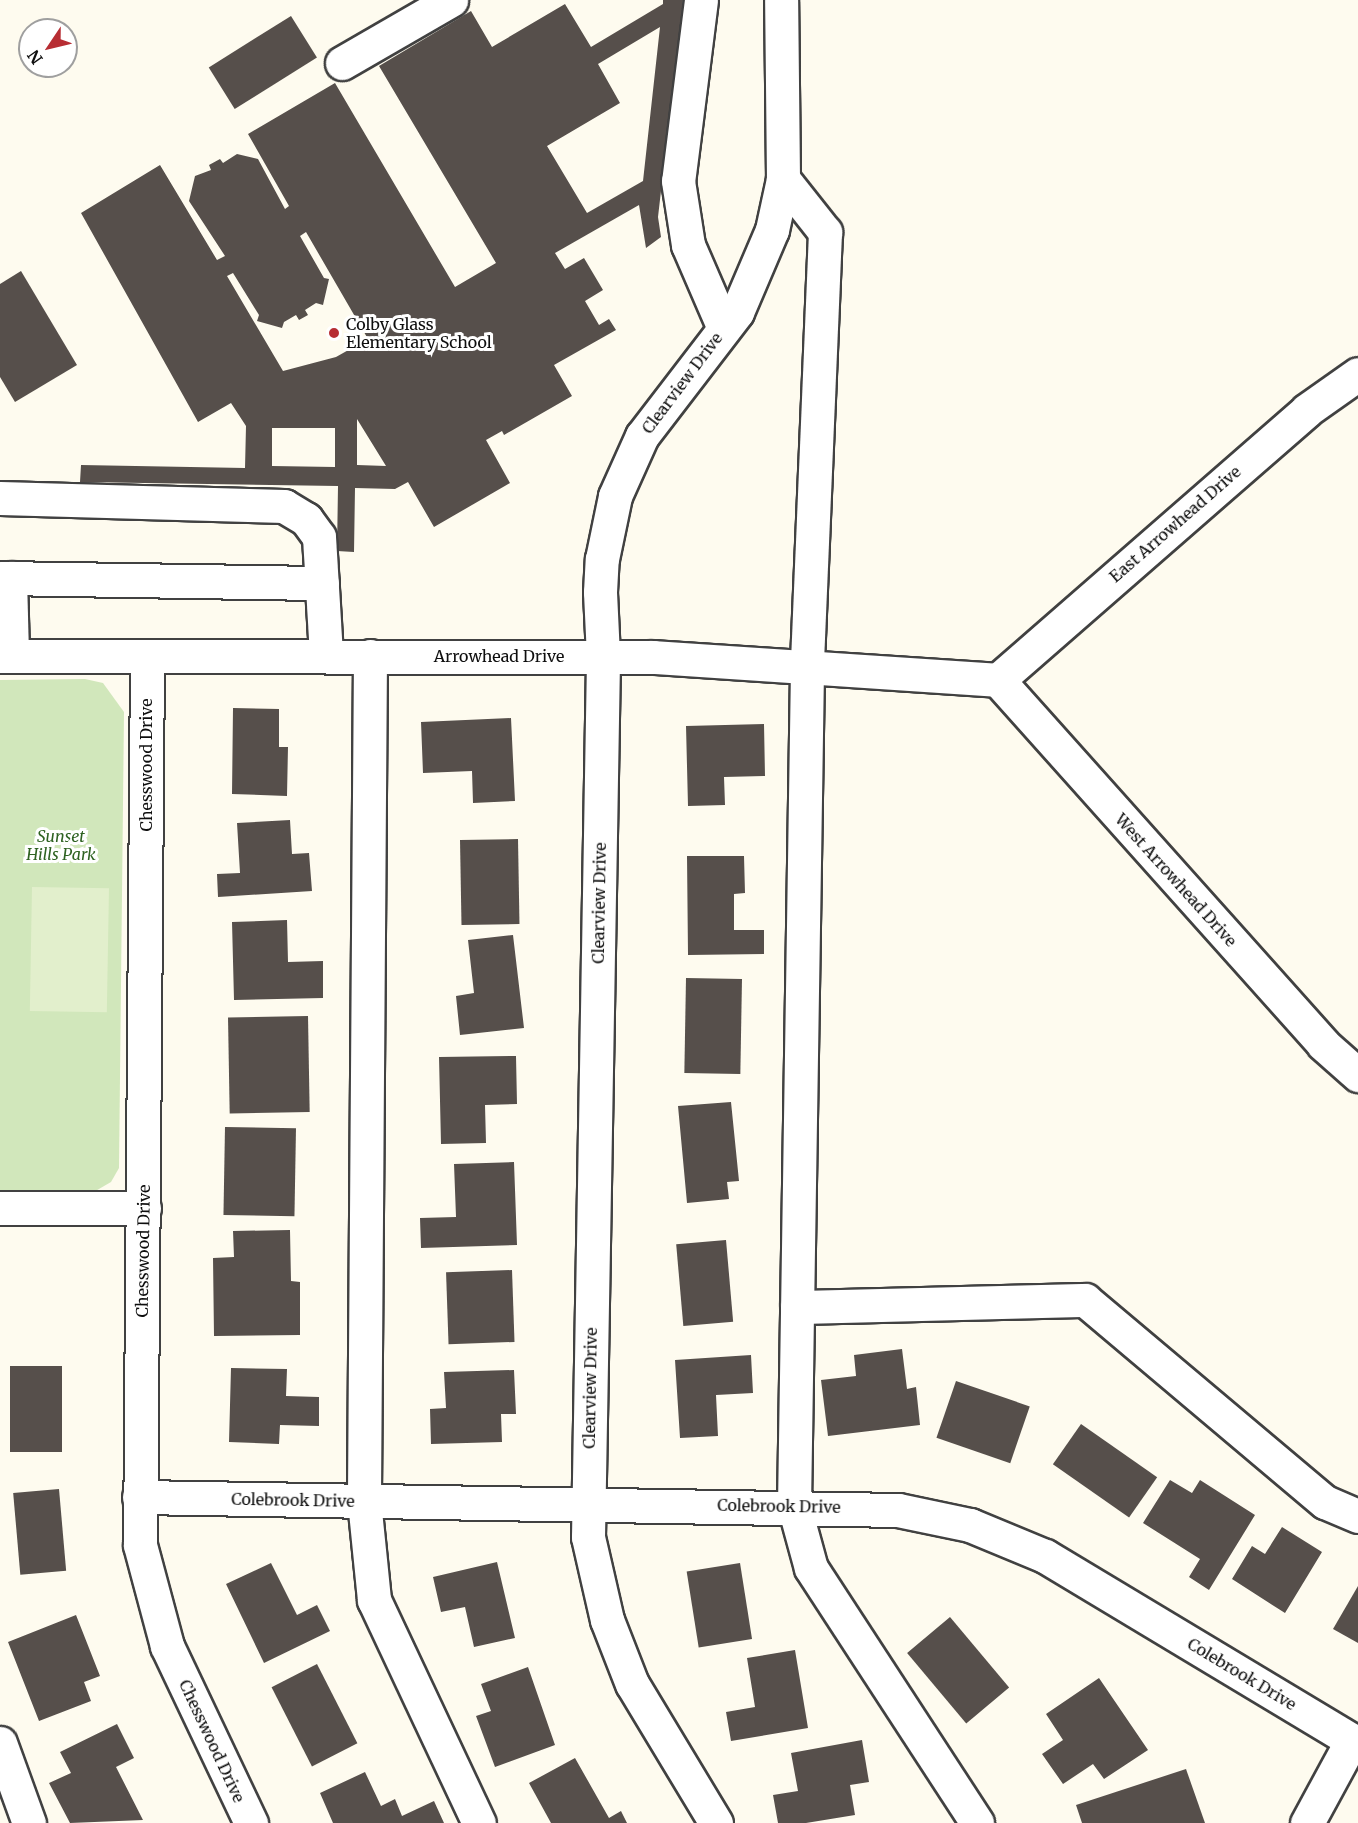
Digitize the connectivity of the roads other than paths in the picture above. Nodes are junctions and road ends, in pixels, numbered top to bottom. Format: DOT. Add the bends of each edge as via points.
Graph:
graph roads {
  1 [pos="451,0"];
  2 [pos="702,0"];
  3 [pos="781,0"];
  4 [pos="342,63"];
  5 [pos="783,179"];
  6 [pos="724,328"];
  7 [pos="1358,374"];
  8 [pos="0,498"];
  9 [pos="5,578"];
  10 [pos="322,583"];
  11 [pos="6,656"];
  12 [pos="147,656"];
  13 [pos="326,656"];
  14 [pos="370,656"];
  15 [pos="603,656"];
  16 [pos="807,669"];
  17 [pos="998,680"];
  18 [pos="1358,1075"];
  19 [pos="144,1208"];
  20 [pos="0,1209"];
  21 [pos="797,1307"];
  22 [pos="139,1497"];
  23 [pos="364,1501"];
  24 [pos="588,1504"];
  25 [pos="794,1506"];
  26 [pos="1358,1516"];
  27 [pos="1355,1742"];
  28 [pos="0,1743"];
  29 [pos="29,1823"];
  30 [pos="251,1823"];
  31 [pos="479,1823"];
  32 [pos="716,1823"];
  33 [pos="977,1823"];
  34 [pos="1307,1823"];
  1 -- 4 [label="street"];
  2 -- 6 [label="street" via="678,181 688,245"];
  3 -- 5 [label="street, Clearview Drive"];
  5 -- 6 [label="street, Clearview Drive" via="758,270 737,312"];
  5 -- 16 [label="street" via="825,232"];
  6 -- 15 [label="street, Clearview Drive" via="642,436 615,496 602,559"];
  7 -- 17 [label="street, East Arrowhead Drive" via="1307,410"];
  8 -- 10 [label="street" via="284,506 306,519 319,537"];
  9 -- 10 [label="street"];
  9 -- 11 [label="street"];
  10 -- 13 [label="street"];
  11 -- 12 [label="street, Arrowhead Drive"];
  12 -- 13 [label="street, Arrowhead Drive"];
  12 -- 19 [label="street, Chesswood Drive"];
  13 -- 14 [label="street, Arrowhead Drive"];
  14 -- 15 [label="street, Arrowhead Drive"];
  14 -- 23 [label="street"];
  15 -- 16 [label="street, Arrowhead Drive"];
  15 -- 24 [label="street, Clearview Drive"];
  16 -- 17 [label="street, Arrowhead Drive"];
  16 -- 21 [label="street"];
  17 -- 18 [label="street, West Arrowhead Drive" via="1323,1044"];
  19 -- 20 [label="street"];
  19 -- 22 [label="street, Chesswood Drive"];
  21 -- 25 [label="street"];
  21 -- 26 [label="street" via="1085,1300 1325,1502"];
  22 -- 23 [label="street, Colebrook Drive"];
  22 -- 30 [label="street, Chesswood Drive" via="140,1545 157,1616"];
  23 -- 24 [label="street, Colebrook Drive"];
  23 -- 31 [label="street" via="374,1600"];
  24 -- 25 [label="street, Colebrook Drive"];
  24 -- 32 [label="street, Clearview Drive" via="593,1568 607,1620 632,1684"];
  25 -- 27 [label="street, Colebrook Drive" via="897,1510 1005,1536 1045,1556"];
  25 -- 33 [label="street" via="811,1568"];
  27 -- 34 [label="street"];
  28 -- 29 [label="street"];
}
